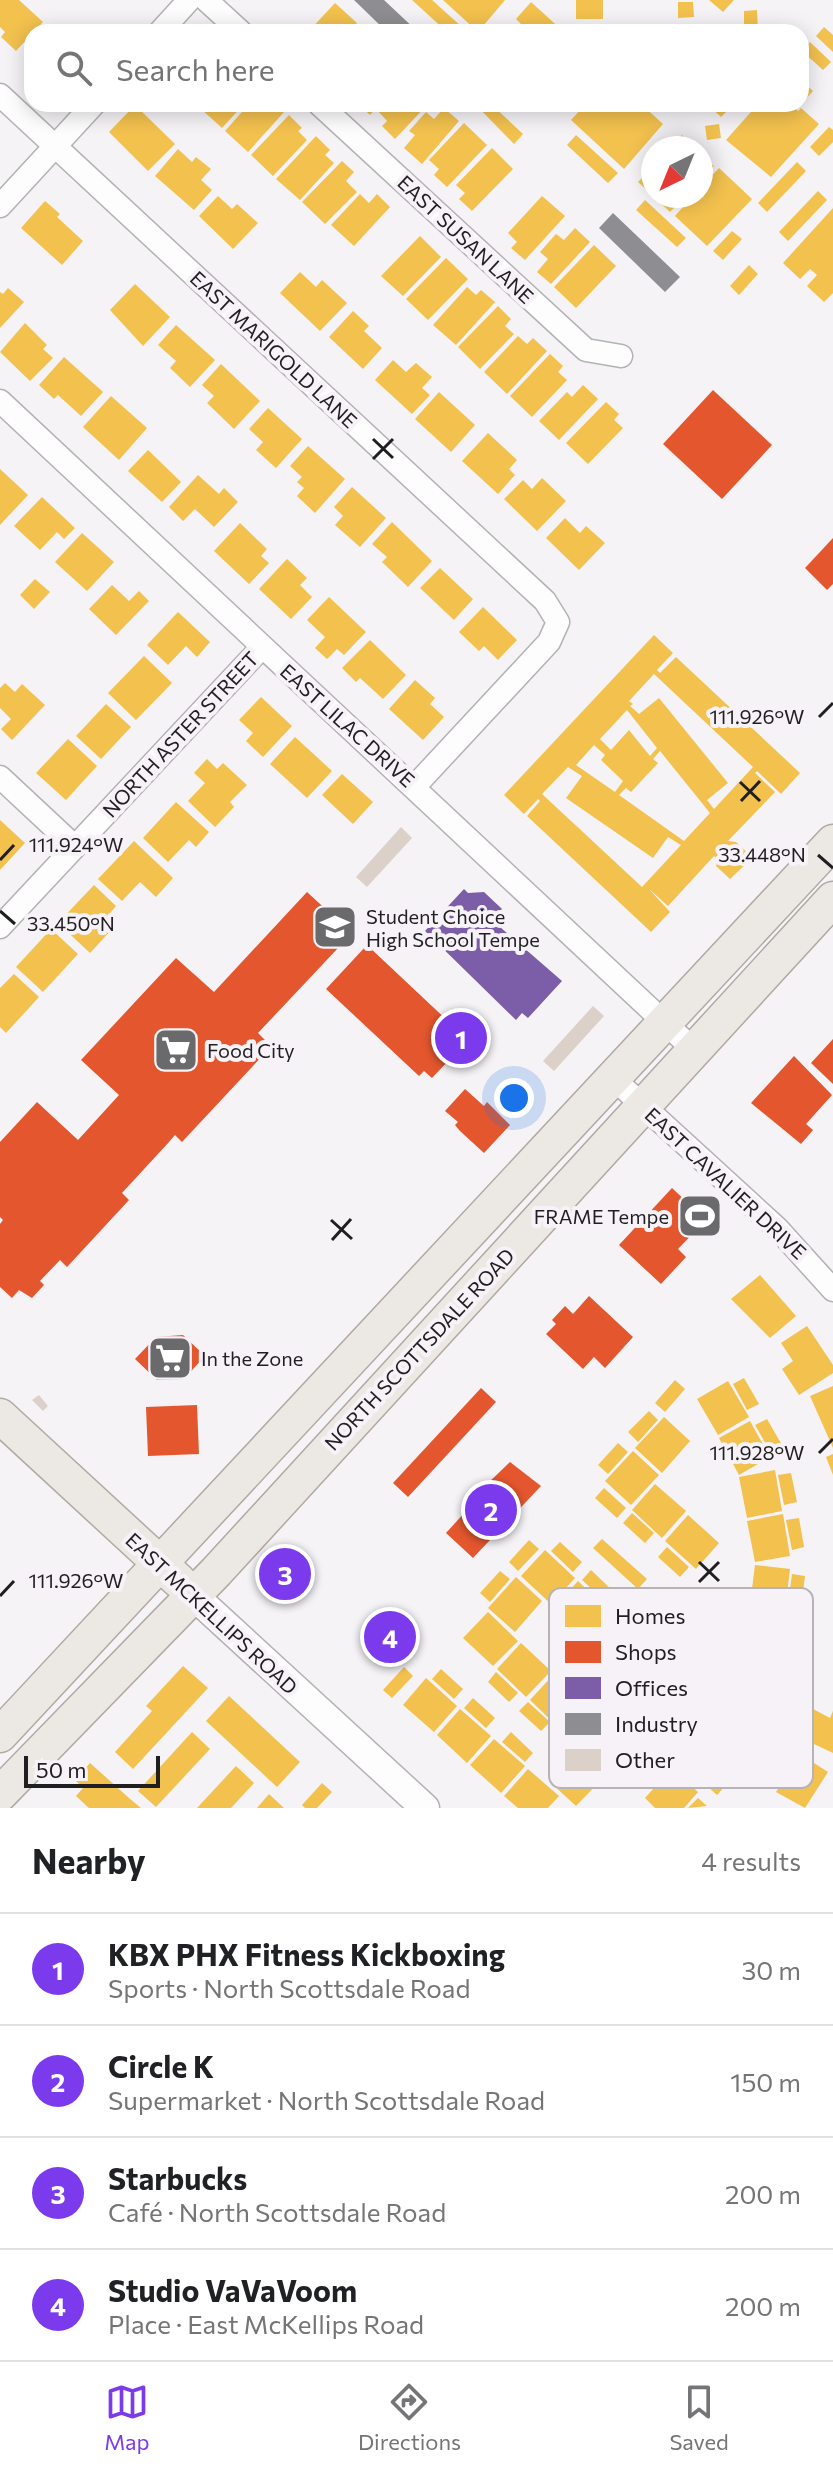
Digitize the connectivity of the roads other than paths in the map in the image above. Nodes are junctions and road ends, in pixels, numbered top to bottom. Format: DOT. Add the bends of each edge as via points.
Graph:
graph roads {
  1 [pos="189,0"];
  2 [pos="206,0"];
  3 [pos="167,24"];
  4 [pos="232,24"];
  5 [pos="0,95"];
  6 [pos="87,112"];
  7 [pos="328,112"];
  8 [pos="55,146"];
  9 [pos="0,206"];
  10 [pos="621,356"];
  11 [pos="0,401"];
  12 [pos="262,647"];
  13 [pos="0,777"];
  14 [pos="415,786"];
  15 [pos="833,842"];
  16 [pos="74,846"];
  17 [pos="833,899"];
  18 [pos="0,927"];
  19 [pos="665,1024"];
  20 [pos="694,1050"];
  21 [pos="615,1080"];
  22 [pos="643,1105"];
  23 [pos="833,1290"];
  24 [pos="0,1416"];
  25 [pos="162,1565"];
  26 [pos="193,1595"];
  27 [pos="0,1735"];
  28 [pos="0,1794"];
  29 [pos="425,1808"];
  1 -- 3 [label="street"];
  2 -- 4 [label="street"];
  5 -- 8 [label="street, EAST MARIGOLD LANE"];
  6 -- 8 [label="street"];
  7 -- 10 [label="street, EAST SUSAN LANE" via="586,350"];
  8 -- 9 [label="street"];
  8 -- 14 [label="street, EAST MARIGOLD LANE" via="545,601 558,622 549,642"];
  11 -- 12 [label="street, EAST LILAC DRIVE"];
  12 -- 14 [label="street, EAST LILAC DRIVE"];
  12 -- 16 [label="street, NORTH ASTER STREET"];
  13 -- 16 [label="street"];
  14 -- 19 [label="street, EAST LILAC DRIVE"];
  15 -- 19 [label="main road, NORTH SCOTTSDALE ROAD"];
  16 -- 18 [label="street, NORTH ASTER STREET"];
  17 -- 20 [label="main road, NORTH SCOTTSDALE ROAD"];
  19 -- 20 [label="street, EAST LILAC DRIVE"];
  19 -- 21 [label="main road, NORTH SCOTTSDALE ROAD"];
  20 -- 22 [label="main road, NORTH SCOTTSDALE ROAD"];
  21 -- 22 [label="street, EAST CAVALIER DRIVE"];
  21 -- 25 [label="main road, NORTH SCOTTSDALE ROAD"];
  22 -- 23 [label="street, EAST CAVALIER DRIVE" via="778,1229"];
  22 -- 26 [label="main road, NORTH SCOTTSDALE ROAD"];
  24 -- 25 [label="main road, EAST MCKELLIPS ROAD"];
  25 -- 26 [label="main road, EAST MCKELLIPS ROAD"];
  25 -- 27 [label="main road, NORTH SCOTTSDALE ROAD"];
  26 -- 28 [label="main road, NORTH SCOTTSDALE ROAD"];
  26 -- 29 [label="street, EAST MCKELLIPS ROAD"];
}
